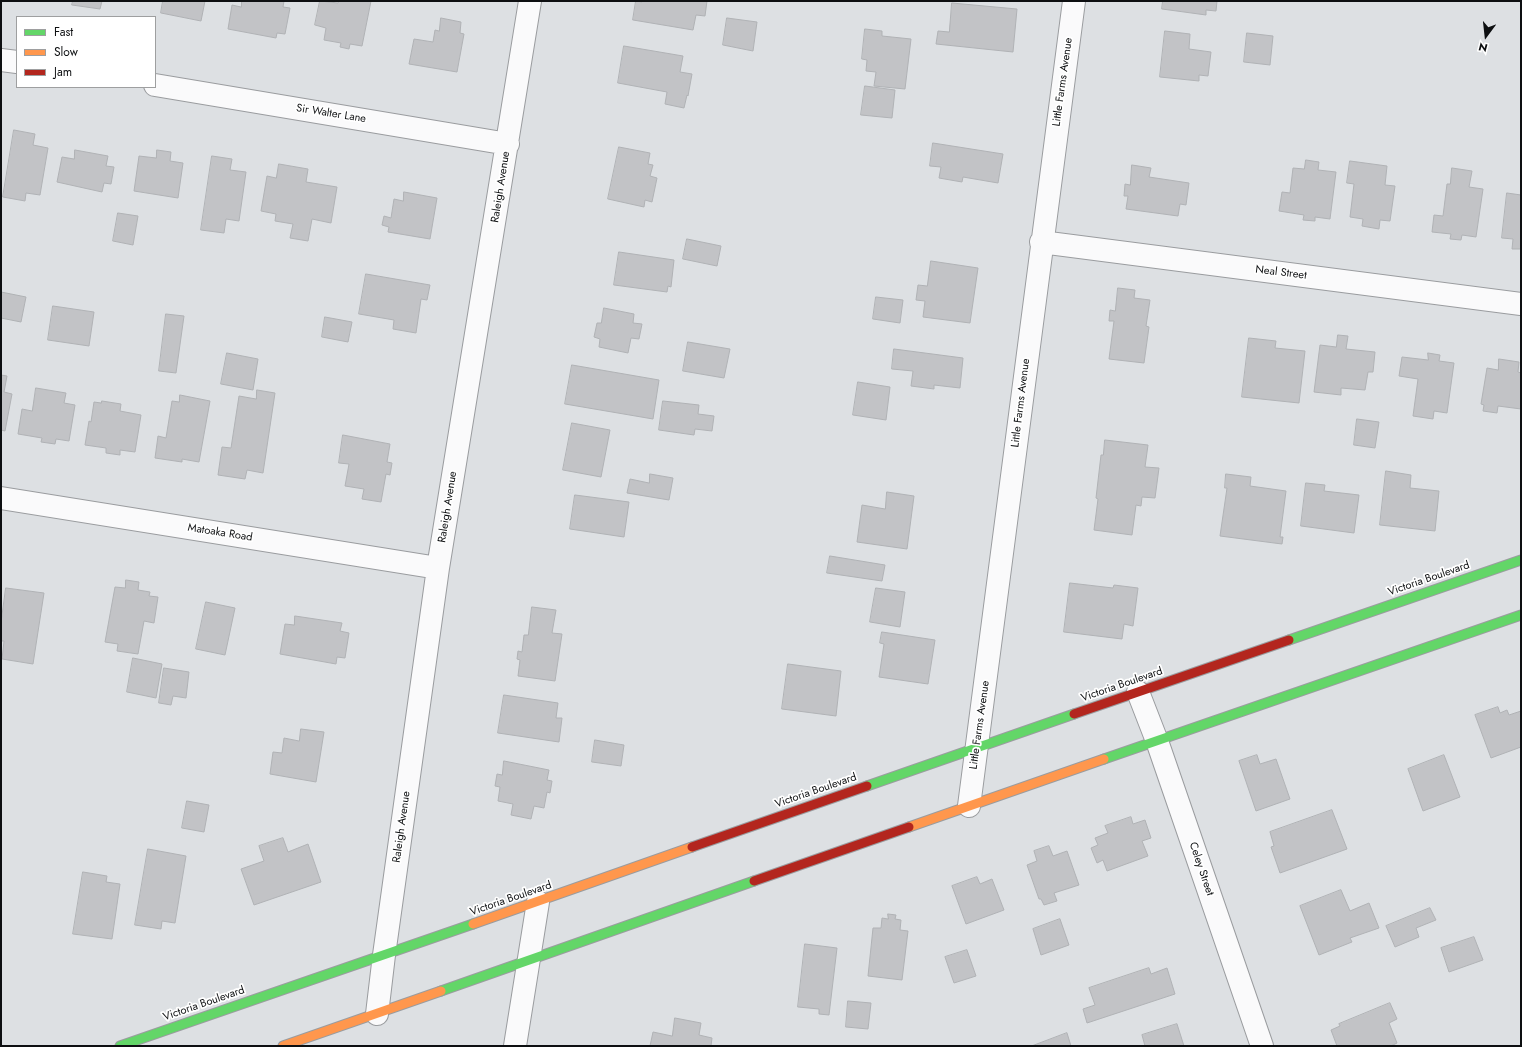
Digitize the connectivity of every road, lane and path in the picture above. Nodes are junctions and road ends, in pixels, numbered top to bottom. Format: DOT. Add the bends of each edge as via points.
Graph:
graph roads {
  1 [pos="530,1"];
  2 [pos="1074,1"];
  3 [pos="1,60"];
  4 [pos="16,62"];
  5 [pos="156,85"];
  6 [pos="508,144"];
  7 [pos="1041,242"];
  8 [pos="1521,304"];
  9 [pos="1,498"];
  10 [pos="1521,560"];
  11 [pos="438,568"];
  12 [pos="1521,615"];
  13 [pos="1138,692"];
  14 [pos="1157,741"];
  15 [pos="977,747"];
  16 [pos="969,806"];
  17 [pos="538,902"];
  18 [pos="384,955"];
  19 [pos="530,959"];
  20 [pos="377,1014"];
  21 [pos="120,1046"];
  22 [pos="283,1046"];
  23 [pos="515,1046"];
  24 [pos="1262,1046"];
  1 -- 6 [label="street, Raleigh Avenue"];
  2 -- 7 [label="street, Little Farms Avenue"];
  3 -- 4 [label="street"];
  5 -- 6 [label="street, Sir Walter Lane"];
  6 -- 11 [label="street, Raleigh Avenue"];
  7 -- 8 [label="street, Neal Street"];
  7 -- 15 [label="street, Little Farms Avenue"];
  9 -- 11 [label="street, Matoaka Road"];
  10 -- 13 [label="main road, Victoria Boulevard"];
  11 -- 18 [label="street, Raleigh Avenue"];
  12 -- 14 [label="main road"];
  13 -- 14 [label="street, Celey Street"];
  13 -- 15 [label="main road, Victoria Boulevard"];
  14 -- 16 [label="main road"];
  14 -- 24 [label="street, Celey Street"];
  15 -- 16 [label="street, Little Farms Avenue"];
  15 -- 17 [label="main road, Victoria Boulevard"];
  16 -- 19 [label="main road"];
  17 -- 18 [label="main road, Victoria Boulevard"];
  17 -- 19 [label="street"];
  18 -- 20 [label="street, Raleigh Avenue"];
  18 -- 21 [label="main road, Victoria Boulevard"];
  19 -- 20 [label="main road"];
  19 -- 23 [label="street"];
  20 -- 22 [label="main road"];
}
